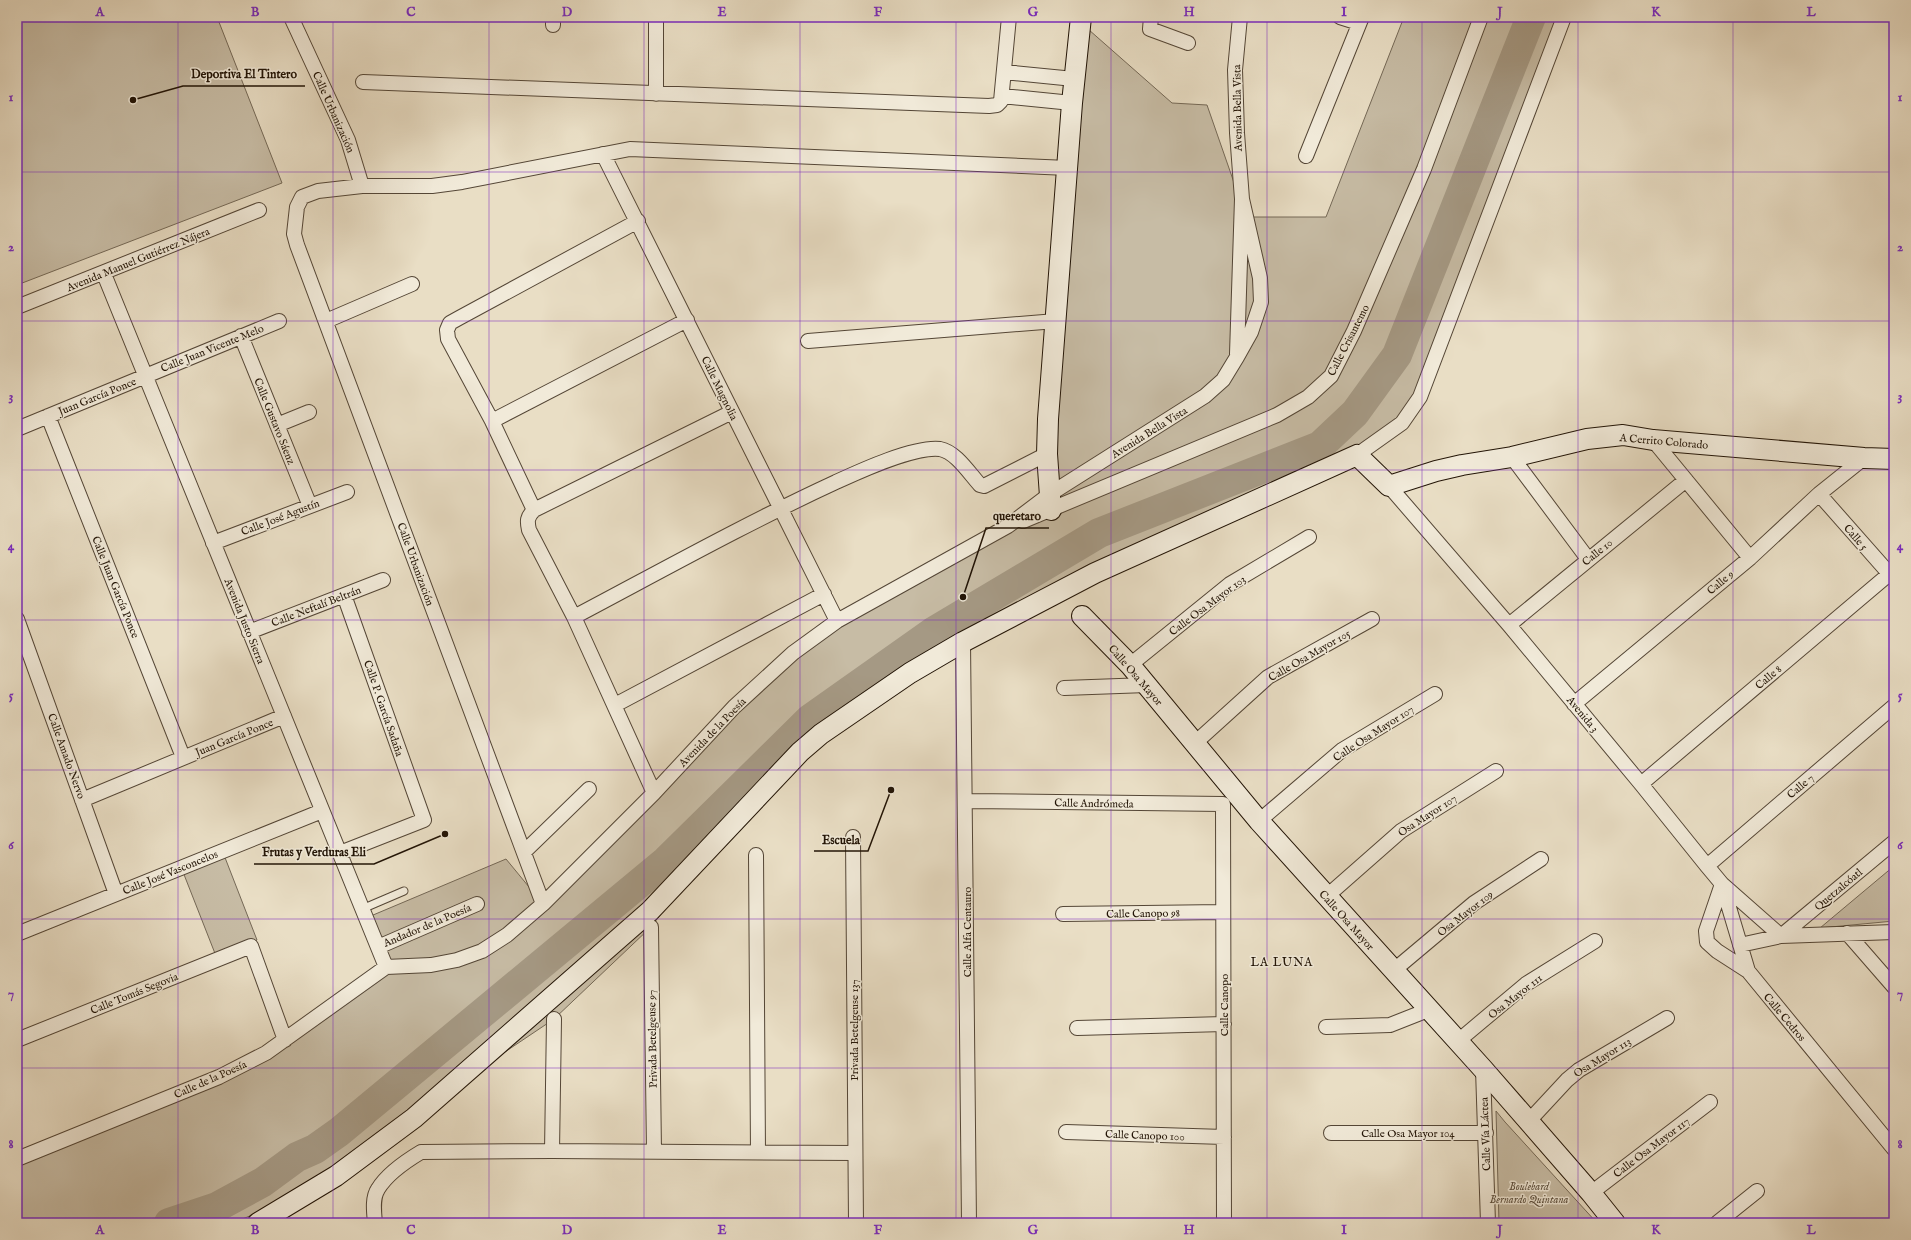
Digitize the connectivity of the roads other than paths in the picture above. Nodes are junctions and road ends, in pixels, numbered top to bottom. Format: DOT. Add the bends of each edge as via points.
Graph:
graph roads {
  1 [pos="291,17"];
  2 [pos="656,17"];
  3 [pos="1009,17"];
  4 [pos="1081,17"];
  5 [pos="1151,17"];
  6 [pos="1240,17"];
  7 [pos="1340,17"];
  8 [pos="1481,17"];
  9 [pos="1564,17"];
  10 [pos="1361,20"];
  11 [pos="1188,43"];
  12 [pos="1004,72"];
  13 [pos="1074,79"];
  14 [pos="363,82"];
  15 [pos="656,94"];
  16 [pos="1002,96"];
  17 [pos="1072,103"];
  18 [pos="603,154"];
  19 [pos="1306,156"];
  20 [pos="1068,168"];
  21 [pos="362,186"];
  22 [pos="1242,199"];
  23 [pos="260,210"];
  24 [pos="638,221"];
  25 [pos="104,274"];
  26 [pos="412,284"];
  27 [pos="17,307"];
  28 [pos="687,320"];
  29 [pos="279,321"];
  30 [pos="326,321"];
  31 [pos="1056,321"];
  32 [pos="241,336"];
  33 [pos="808,341"];
  34 [pos="1237,357"];
  35 [pos="145,376"];
  36 [pos="309,412"];
  37 [pos="732,412"];
  38 [pos="48,416"];
  39 [pos="492,422"];
  40 [pos="277,425"];
  41 [pos="17,429"];
  42 [pos="1653,440"];
  43 [pos="1048,454"];
  44 [pos="1357,455"];
  45 [pos="1512,457"];
  46 [pos="1864,458"];
  47 [pos="1894,459"];
  48 [pos="1686,480"];
  49 [pos="1389,486"];
  50 [pos="347,492"];
  51 [pos="1819,494"];
  52 [pos="1051,502"];
  53 [pos="310,506"];
  54 [pos="780,508"];
  55 [pos="534,510"];
  56 [pos="1309,537"];
  57 [pos="213,543"];
  58 [pos="1750,558"];
  59 [pos="1588,560"];
  60 [pos="1892,575"];
  61 [pos="383,580"];
  62 [pos="824,594"];
  63 [pos="344,595"];
  64 [pos="1082,616"];
  65 [pos="574,617"];
  66 [pos="1372,619"];
  67 [pos="837,621"];
  68 [pos="1509,625"];
  69 [pos="18,626"];
  70 [pos="249,632"];
  71 [pos="964,642"];
  72 [pos="1130,665"];
  73 [pos="1146,685"];
  74 [pos="1064,688"];
  75 [pos="1435,694"];
  76 [pos="1574,704"];
  77 [pos="615,705"];
  78 [pos="1894,706"];
  79 [pos="284,716"];
  80 [pos="1195,743"];
  81 [pos="183,757"];
  82 [pos="1496,771"];
  83 [pos="1642,784"];
  84 [pos="589,789"];
  85 [pos="654,793"];
  86 [pos="82,800"];
  87 [pos="1230,800"];
  88 [pos="966,801"];
  89 [pos="322,811"];
  90 [pos="1259,821"];
  91 [pos="853,837"];
  92 [pos="1894,842"];
  93 [pos="524,852"];
  94 [pos="340,853"];
  95 [pos="756,855"];
  96 [pos="1541,859"];
  97 [pos="1707,866"];
  98 [pos="1722,884"];
  99 [pos="404,890"];
  100 [pos="116,894"];
  101 [pos="1326,897"];
  102 [pos="477,904"];
  103 [pos="543,904"];
  104 [pos="362,909"];
  105 [pos="1223,912"];
  106 [pos="1063,914"];
  107 [pos="651,927"];
  108 [pos="1894,932"];
  109 [pos="1847,933"];
  110 [pos="17,934"];
  111 [pos="1781,936"];
  112 [pos="1595,941"];
  113 [pos="1740,945"];
  114 [pos="378,947"];
  115 [pos="386,967"];
  116 [pos="1393,971"];
  117 [pos="1748,971"];
  118 [pos="1894,987"];
  119 [pos="1428,1010"];
  120 [pos="1666,1018"];
  121 [pos="554,1019"];
  122 [pos="1224,1024"];
  123 [pos="1326,1027"];
  124 [pos="1077,1028"];
  125 [pos="17,1040"];
  126 [pos="285,1040"];
  127 [pos="1458,1042"];
  128 [pos="1483,1069"];
  129 [pos="1710,1102"];
  130 [pos="1528,1122"];
  131 [pos="1066,1132"];
  132 [pos="1331,1133"];
  133 [pos="1486,1133"];
  134 [pos="1224,1137"];
  135 [pos="1894,1148"];
  136 [pos="552,1151"];
  137 [pos="654,1151"];
  138 [pos="758,1152"];
  139 [pos="856,1153"];
  140 [pos="17,1159"];
  141 [pos="1757,1191"];
  142 [pos="1591,1193"];
  143 [pos="258,1223"];
  144 [pos="375,1223"];
  145 [pos="856,1223"];
  146 [pos="969,1223"];
  147 [pos="1224,1223"];
  148 [pos="1488,1223"];
  149 [pos="1615,1223"];
  150 [pos="1717,1223"];
  1 -- 21 [label="street, Calle Urbanización" via="348,140"];
  2 -- 15 [label="street"];
  3 -- 12 [label="street"];
  4 -- 13 [label="main road"];
  5 -- 11 [label="street" via="1150,29"];
  6 -- 22 [label="street, Avenida Bella Vista" via="1235,70"];
  7 -- 10 [label="street"];
  8 -- 52 [label="street, Calle Crisantemo" via="1424,169 1354,331 1331,376 1308,397 1277,415"];
  9 -- 44 [label="street" via="1420,397 1402,423"];
  10 -- 19 [label="street"];
  12 -- 13 [label="street"];
  12 -- 16 [label="street"];
  13 -- 17 [label="main road"];
  14 -- 15 [label="street"];
  15 -- 16 [label="street" via="989,106 997,105"];
  16 -- 17 [label="street"];
  17 -- 20 [label="main road"];
  18 -- 20 [label="street" via="630,149"];
  18 -- 21 [label="street" via="432,186"];
  18 -- 24 [label="street, Calle Magnolia"];
  20 -- 31 [label="main road"];
  21 -- 30 [label="street, Calle Urbanización" via="318,191 302,197 296,208 294,234"];
  22 -- 34 [label="street, Avenida Bella Vista"];
  22 -- 34 [label="street, Avenida Bella Vista" via="1260,278 1261,302 1251,332"];
  23 -- 25 [label="street, Avenida Manuel Gutiérrez Nájera"];
  24 -- 28 [label="street, Calle Magnolia"];
  24 -- 39 [label="street" via="450,323 447,330 448,339"];
  25 -- 27 [label="street, Avenida Manuel Gutiérrez Nájera"];
  25 -- 35 [label="street, Avenida Justo Sierra"];
  26 -- 30 [label="street"];
  28 -- 37 [label="street, Calle Magnolia"];
  28 -- 39 [label="street"];
  29 -- 32 [label="street, Calle Juan Vicente Melo"];
  30 -- 93 [label="street, Calle Urbanización"];
  31 -- 33 [label="street"];
  31 -- 43 [label="main road" via="1048,419"];
  32 -- 35 [label="street, Calle Juan Vicente Melo"];
  32 -- 40 [label="street, Calle Gustavo Sáenz"];
  34 -- 52 [label="street, Avenida Bella Vista" via="1223,380 1205,396"];
  35 -- 38 [label="street, Juan García Ponce"];
  35 -- 57 [label="street, Avenida Justo Sierra"];
  36 -- 40 [label="street"];
  37 -- 54 [label="street, Calle Magnolia"];
  37 -- 55 [label="street"];
  38 -- 41 [label="street"];
  38 -- 81 [label="street, Calle Juan García Ponce"];
  39 -- 55 [label="street"];
  40 -- 53 [label="street, Calle Gustavo Sáenz"];
  42 -- 45 [label="main road, A Cerrito Colorado" via="1623,435 1587,439"];
  42 -- 46 [label="main road, A Cerrito Colorado"];
  42 -- 48 [label="street"];
  43 -- 52 [label="main road"];
  43 -- 54 [label="street" via="984,486 980,485 950,452 939,449 922,450 876,464"];
  44 -- 49 [label="main road"];
  44 -- 71 [label="main road" via="1095,573"];
  45 -- 49 [label="main road, A Cerrito Colorado" via="1436,470"];
  45 -- 59 [label="street"];
  46 -- 47 [label="main road, A Cerrito Colorado"];
  46 -- 51 [label="street, Calle 9"];
  48 -- 58 [label="street"];
  48 -- 59 [label="street, Calle 10"];
  49 -- 68 [label="street, Avenida 3"];
  50 -- 53 [label="street, Calle José Agustín"];
  51 -- 58 [label="street, Calle 9"];
  51 -- 60 [label="street, Calle 5"];
  52 -- 67 [label="street, Avenida de la Poesía"];
  53 -- 57 [label="street, Calle José Agustín"];
  54 -- 62 [label="street, Calle Magnolia"];
  54 -- 65 [label="street"];
  55 -- 65 [label="street" via="527,522 529,530"];
  56 -- 72 [label="street, Calle Osa Mayor 103" via="1230,584"];
  57 -- 70 [label="street, Avenida Justo Sierra"];
  58 -- 76 [label="street, Calle 9"];
  59 -- 68 [label="street, Calle 10"];
  60 -- 83 [label="street, Calle 8"];
  61 -- 63 [label="street, Calle Neftalí Beltrán"];
  62 -- 67 [label="street, Calle Magnolia"];
  62 -- 77 [label="street"];
  63 -- 70 [label="street, Calle Neftalí Beltrán"];
  63 -- 94 [label="street, Calle P. García Sadaña" via="424,820"];
  64 -- 72 [label="main road, Calle Osa Mayor"];
  65 -- 77 [label="street"];
  66 -- 80 [label="street, Calle Osa Mayor 105" via="1268,677"];
  67 -- 85 [label="street, Avenida de la Poesía" via="793,652 734,707"];
  68 -- 76 [label="street, Avenida 3"];
  69 -- 86 [label="street, Calle Amado Nervo"];
  70 -- 79 [label="street, Avenida Justo Sierra"];
  71 -- 88 [label="street, Calle Alfa Centauro"];
  71 -- 143 [label="main road" via="910,673 821,734 800,752 650,911 414,1118 336,1176"];
  72 -- 73 [label="main road, Calle Osa Mayor"];
  73 -- 74 [label="street"];
  73 -- 80 [label="main road, Calle Osa Mayor"];
  75 -- 90 [label="street, Calle Osa Mayor 107" via="1342,750"];
  76 -- 83 [label="street, Avenida 3"];
  77 -- 85 [label="street"];
  78 -- 97 [label="street, Calle 7"];
  79 -- 81 [label="street, Juan García Ponce"];
  79 -- 89 [label="street, Avenida Justo Sierra"];
  80 -- 87 [label="main road, Calle Osa Mayor"];
  81 -- 86 [label="street, Juan García Ponce"];
  82 -- 101 [label="street, Osa Mayor 107" via="1401,831"];
  83 -- 97 [label="street, Avenida 3"];
  84 -- 93 [label="street"];
  85 -- 103 [label="street, Avenida de la Poesía"];
  86 -- 100 [label="street, Calle Amado Nervo"];
  87 -- 88 [label="street, Calle Andrómeda"];
  87 -- 90 [label="main road, Calle Osa Mayor"];
  87 -- 105 [label="street, Calle Canopo"];
  88 -- 146 [label="street, Calle Alfa Centauro"];
  89 -- 94 [label="street, Avenida Justo Sierra"];
  89 -- 100 [label="street, Calle José Vasconcelos"];
  90 -- 101 [label="main road, Calle Osa Mayor"];
  91 -- 139 [label="street, Privada Betelgeuse 137"];
  92 -- 111 [label="street, Quetzalcóatl"];
  93 -- 103 [label="street, Calle Urbanización"];
  94 -- 104 [label="street, Avenida Justo Sierra"];
  95 -- 138 [label="street"];
  96 -- 116 [label="street, Osa Mayor 109" via="1474,903"];
  97 -- 98 [label="street, Avenida 3"];
  98 -- 111 [label="street, Avenida 3"];
  98 -- 113 [label="street"];
  98 -- 117 [label="street, Calle Cedros" via="1705,936 1707,942 1717,951"];
  99 -- 104 [label="lane"];
  100 -- 110 [label="street, Calle José Vasconcelos"];
  101 -- 116 [label="main road, Calle Osa Mayor"];
  102 -- 114 [label="street, Andador de la Poesía"];
  103 -- 115 [label="street, Avenida de la Poesía" via="507,935 482,951 457,960 430,965"];
  104 -- 114 [label="street, Avenida Justo Sierra"];
  105 -- 106 [label="street, Calle Canopo 98"];
  105 -- 122 [label="street, Calle Canopo"];
  107 -- 137 [label="street, Privada Betelgeuse 97"];
  108 -- 109 [label="street"];
  109 -- 111 [label="street"];
  109 -- 118 [label="street"];
  111 -- 113 [label="street"];
  112 -- 127 [label="street, Osa Mayor 111" via="1526,984"];
  113 -- 117 [label="street"];
  114 -- 115 [label="street, Avenida Justo Sierra"];
  115 -- 126 [label="street, Calle de la Poesía"];
  116 -- 119 [label="main road, Calle Osa Mayor"];
  117 -- 135 [label="street, Calle Cedros"];
  119 -- 123 [label="street" via="1390,1025"];
  119 -- 127 [label="main road, Calle Osa Mayor"];
  120 -- 130 [label="street, Osa Mayor 113" via="1579,1070"];
  121 -- 136 [label="street"];
  122 -- 124 [label="street"];
  122 -- 134 [label="street, Calle Canopo"];
  125 -- 126 [label="street, Calle Tomás Segovia" via="251,946"];
  126 -- 140 [label="street, Calle de la Poesía" via="266,1053 219,1077"];
  127 -- 128 [label="main road, Calle Osa Mayor"];
  128 -- 130 [label="main road, Calle Osa Mayor"];
  128 -- 133 [label="street, Calle Vía Láctea"];
  129 -- 142 [label="street, Calle Osa Mayor 117"];
  130 -- 142 [label="main road, Calle Osa Mayor"];
  131 -- 134 [label="street, Calle Canopo 100"];
  132 -- 133 [label="street, Calle Osa Mayor 104"];
  133 -- 148 [label="street, Calle Vía Láctea"];
  134 -- 147 [label="street, Calle Canopo"];
  136 -- 137 [label="street"];
  136 -- 144 [label="street" via="421,1152 402,1163 378,1189 374,1206"];
  137 -- 138 [label="street"];
  138 -- 139 [label="street"];
  139 -- 145 [label="street, Privada Betelgeuse 137"];
  141 -- 150 [label="street"];
  142 -- 149 [label="main road, Calle Osa Mayor"];
}
